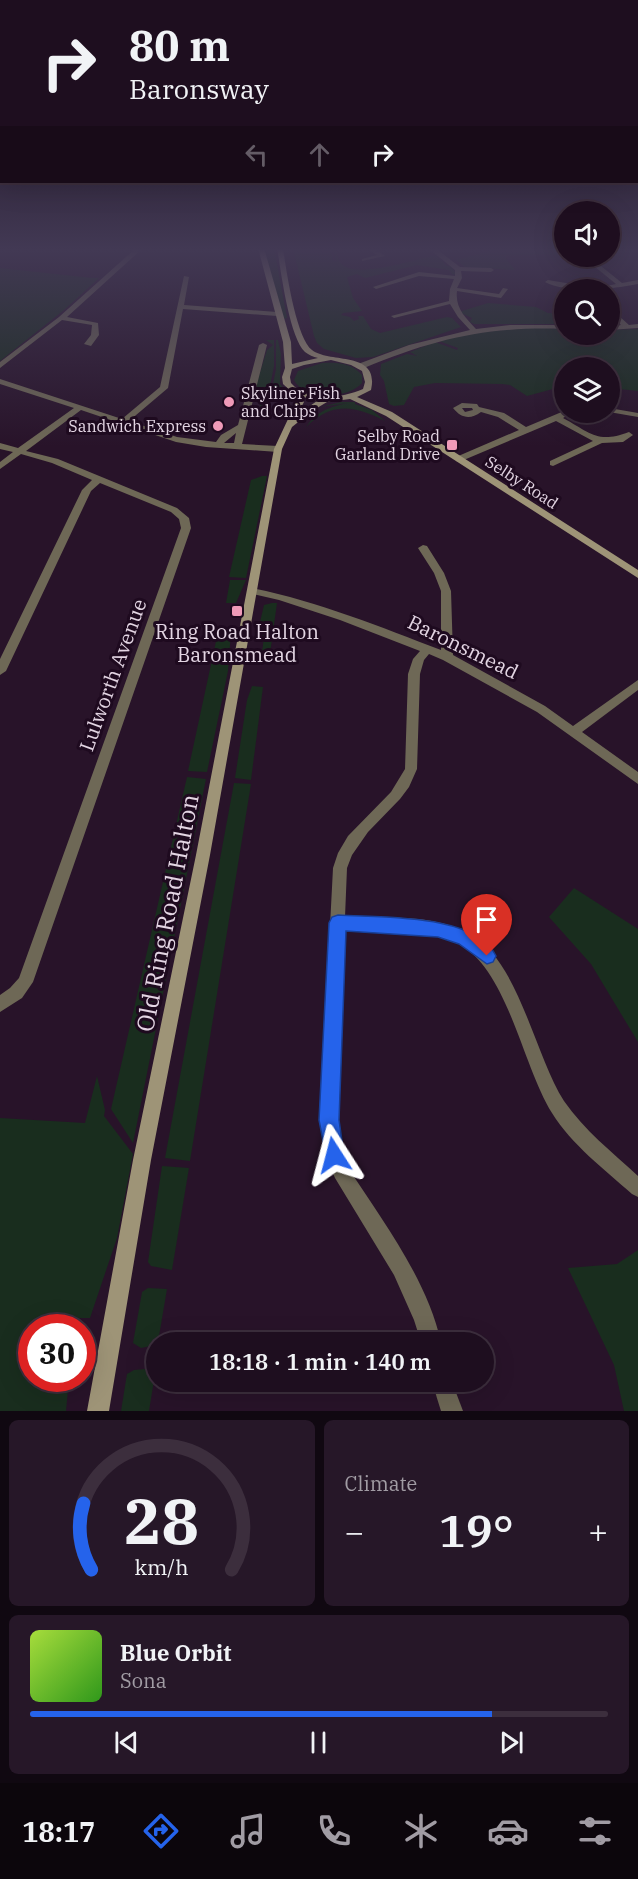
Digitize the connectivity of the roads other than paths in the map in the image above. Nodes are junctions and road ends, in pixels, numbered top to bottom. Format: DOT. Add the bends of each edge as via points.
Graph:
graph roads {
  1 [pos="66,314"];
  2 [pos="179,314"];
  3 [pos="278,314"];
  4 [pos="294,314"];
  5 [pos="403,314"];
  6 [pos="458,314"];
  7 [pos="394,316"];
  8 [pos="61,318"];
  9 [pos="620,320"];
  10 [pos="638,326"];
  11 [pos="554,327"];
  12 [pos="620,327"];
  13 [pos="627,327"];
  14 [pos="473,329"];
  15 [pos="88,344"];
  16 [pos="263,345"];
  17 [pos="331,358"];
  18 [pos="0,366"];
  19 [pos="361,366"];
  20 [pos="289,368"];
  21 [pos="0,381"];
  22 [pos="368,390"];
  23 [pos="298,393"];
  24 [pos="351,397"];
  25 [pos="325,400"];
  26 [pos="80,407"];
  27 [pos="478,409"];
  28 [pos="620,412"];
  29 [pos="389,414"];
  30 [pos="638,415"];
  31 [pos="554,417"];
  32 [pos="123,422"];
  33 [pos="566,423"];
  34 [pos="243,426"];
  35 [pos="289,426"];
  36 [pos="525,430"];
  37 [pos="629,435"];
  38 [pos="600,441"];
  39 [pos="218,445"];
  40 [pos="0,446"];
  41 [pos="237,447"];
  42 [pos="279,449"];
  43 [pos="19,451"];
  44 [pos="459,459"];
  45 [pos="553,463"];
  46 [pos="0,466"];
  47 [pos="98,479"];
  48 [pos="423,548"];
  49 [pos="638,575"];
  50 [pos="252,591"];
  51 [pos="428,648"];
  52 [pos="447,657"];
  53 [pos="0,671"];
  54 [pos="638,684"];
  55 [pos="573,732"];
  56 [pos="638,779"];
  57 [pos="338,923"];
  58 [pos="0,1004"];
  59 [pos="638,1188"];
  60 [pos="427,1332"];
  61 [pos="445,1392"];
  62 [pos="98,1411"];
  63 [pos="452,1411"];
  1 -- 8 [label="street"];
  2 -- 32 [label="street" via="164,388"];
  3 -- 20 [label="main road" via="287,342"];
  4 -- 17 [label="main road" via="302,342 309,351"];
  5 -- 7 [label="street"];
  6 -- 14 [label="street"];
  8 -- 15 [label="street" via="96,324 95,335"];
  8 -- 18 [label="street"];
  9 -- 13 [label="street"];
  10 -- 13 [label="street"];
  11 -- 14 [label="street"];
  12 -- 13 [label="street"];
  14 -- 19 [label="street"];
  16 -- 34 [label="street"];
  17 -- 19 [label="main road"];
  17 -- 20 [label="main road"];
  19 -- 22 [label="main road" via="369,372"];
  20 -- 23 [label="main road" via="286,383"];
  21 -- 26 [label="street"];
  22 -- 24 [label="main road"];
  22 -- 29 [label="main road, Selby Road"];
  23 -- 25 [label="main road"];
  23 -- 35 [label="main road, Old Ring Road Halton" via="300,402"];
  24 -- 25 [label="main road"];
  24 -- 29 [label="main road, Selby Road"];
  25 -- 35 [label="main road, Old Ring Road Halton"];
  26 -- 32 [label="street"];
  26 -- 43 [label="street"];
  27 -- 36 [label="street" via="501,415"];
  28 -- 30 [label="street"];
  29 -- 44 [label="main road, Selby Road"];
  31 -- 36 [label="street"];
  32 -- 39 [label="street" via="176,439"];
  33 -- 38 [label="street"];
  34 -- 39 [label="street"];
  34 -- 41 [label="street"];
  35 -- 42 [label="main road, Old Ring Road Halton"];
  36 -- 44 [label="street"];
  37 -- 38 [label="street" via="620,440"];
  38 -- 45 [label="street"];
  39 -- 41 [label="street"];
  40 -- 43 [label="street, Lulworth Avenue"];
  41 -- 42 [label="street"];
  42 -- 50 [label="main road, Old Ring Road Halton"];
  43 -- 46 [label="street"];
  43 -- 47 [label="street, Lulworth Avenue"];
  44 -- 49 [label="main road, Selby Road"];
  47 -- 53 [label="street" via="87,490"];
  47 -- 58 [label="street, Lulworth Avenue" via="174,510 185,519 186,528 25,982"];
  48 -- 52 [label="street" via="446,591"];
  50 -- 51 [label="street, Baronsmead" via="333,614"];
  50 -- 62 [label="main road, Old Ring Road Halton" via="142,1160"];
  51 -- 52 [label="street, Baronsmead"];
  51 -- 57 [label="street" via="414,674 411,769 394,799 359,830 347,847 340,868"];
  52 -- 55 [label="street, Baronsmead" via="512,692"];
  54 -- 55 [label="street"];
  55 -- 56 [label="street, Baronsmead"];
  57 -- 59 [label="street" via="438,929 477,946 495,967 555,1102 582,1136"];
  57 -- 60 [label="street" via="330,1137 345,1180 401,1268"];
  61 -- 63 [label="street"];
}
